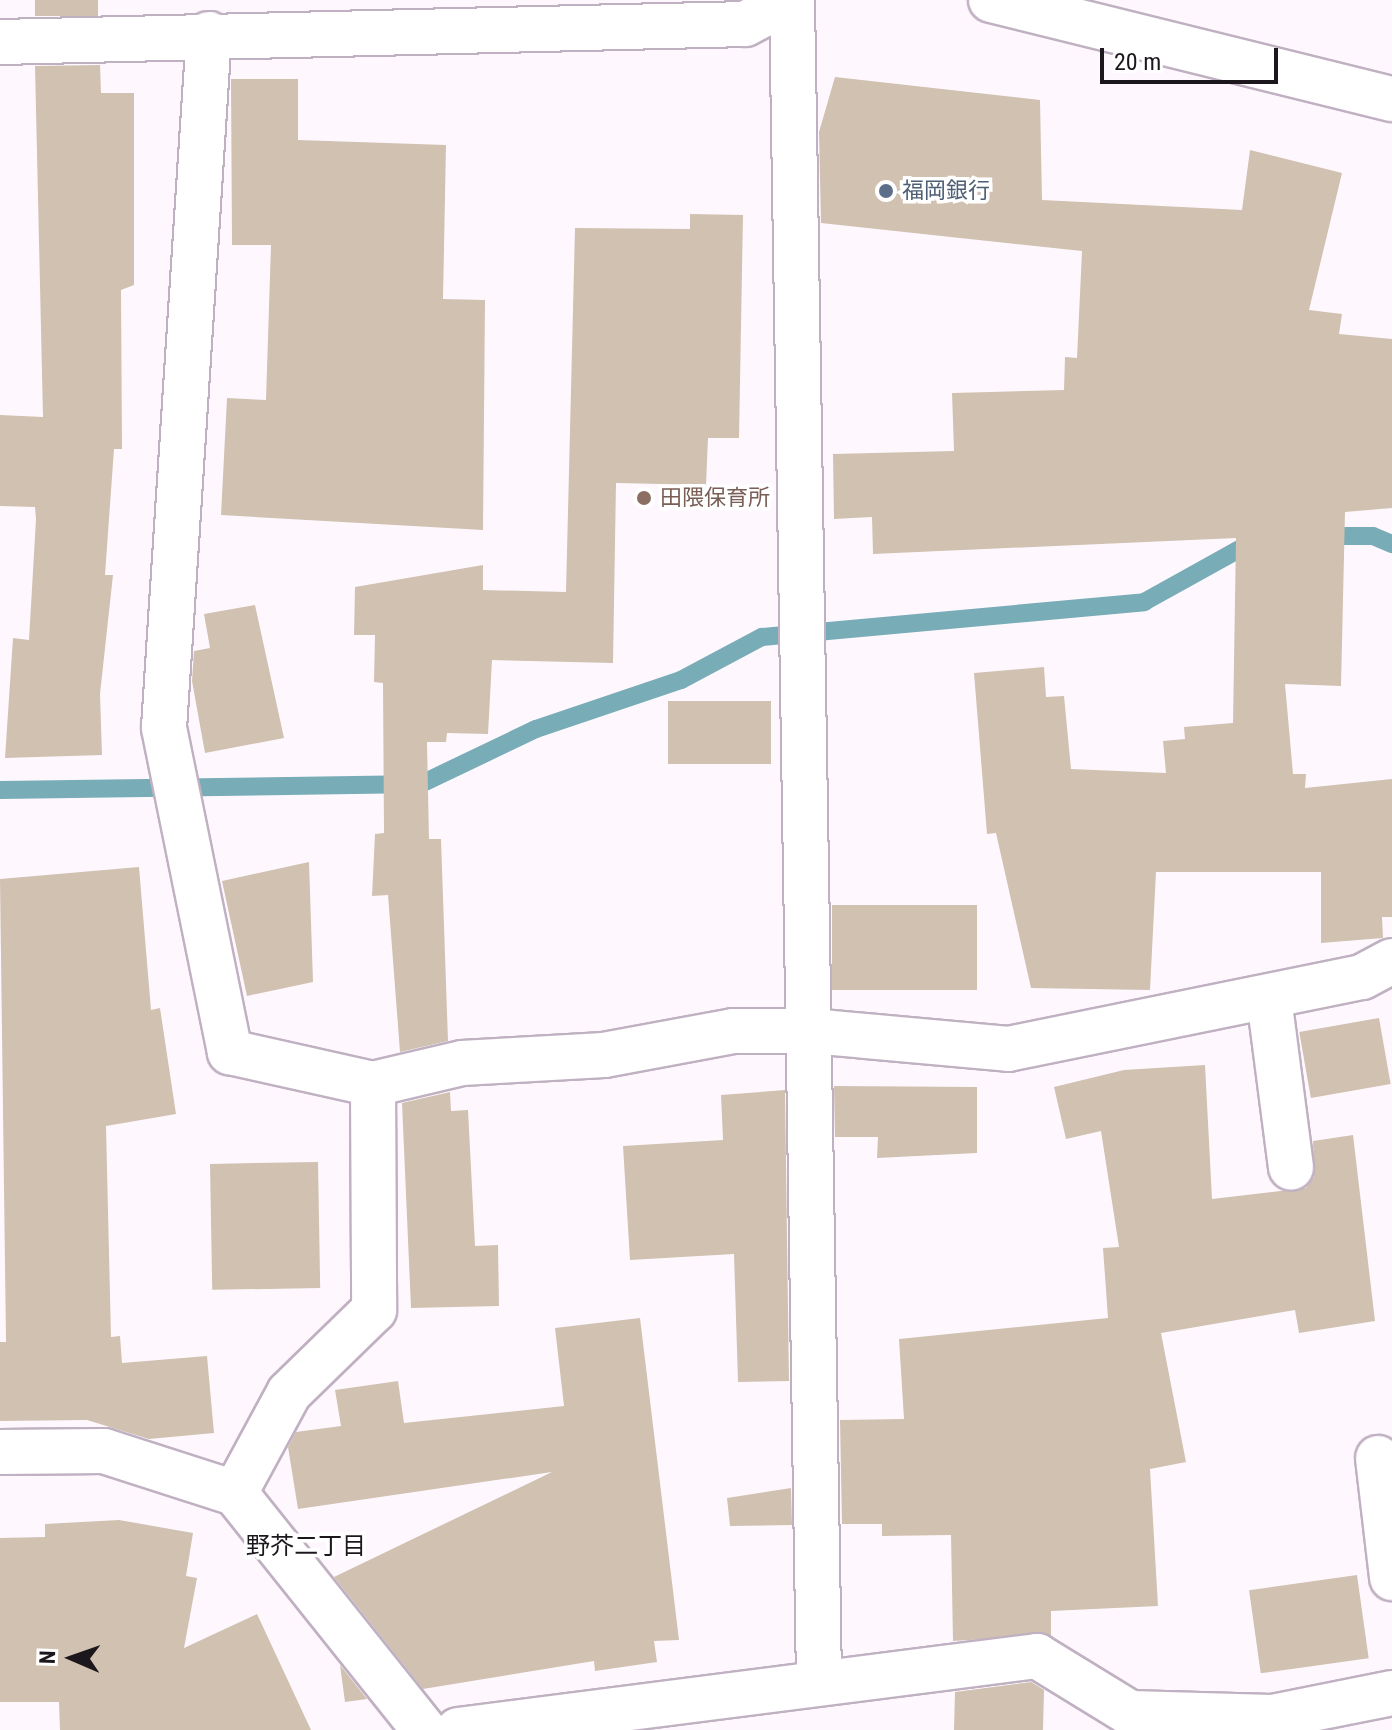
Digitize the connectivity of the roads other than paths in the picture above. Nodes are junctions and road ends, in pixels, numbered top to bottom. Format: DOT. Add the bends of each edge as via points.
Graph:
graph roads {
  1 [pos="792,0"];
  2 [pos="991,0"];
  3 [pos="209,34"];
  4 [pos="0,42"];
  5 [pos="1392,99"];
  6 [pos="1392,961"];
  7 [pos="1269,998"];
  8 [pos="811,1031"];
  9 [pos="373,1084"];
  10 [pos="1291,1168"];
  11 [pos="0,1452"];
  12 [pos="1378,1458"];
  13 [pos="235,1493"];
  14 [pos="1392,1578"];
  15 [pos="819,1679"];
  16 [pos="1392,1693"];
  17 [pos="1131,1722"];
  18 [pos="424,1730"];
  19 [pos="458,1730"];
  1 -- 3 [label="main road" via="745,24"];
  1 -- 8 [label="main road"];
  2 -- 5 [label="main road"];
  3 -- 4 [label="main road"];
  3 -- 9 [label="main road" via="164,728 230,1052"];
  6 -- 7 [label="main road" via="1362,977"];
  7 -- 8 [label="main road" via="1008,1049"];
  7 -- 10 [label="main road"];
  8 -- 9 [label="main road" via="733,1031 604,1055 462,1063"];
  8 -- 15 [label="main road"];
  9 -- 13 [label="main road" via="374,1310 289,1393"];
  11 -- 13 [label="main road" via="104,1451"];
  12 -- 14 [label="main road"];
  13 -- 18 [label="main road"];
  15 -- 17 [label="main road" via="1037,1656"];
  15 -- 19 [label="main road"];
  16 -- 17 [label="main road" via="1272,1717"];
}
